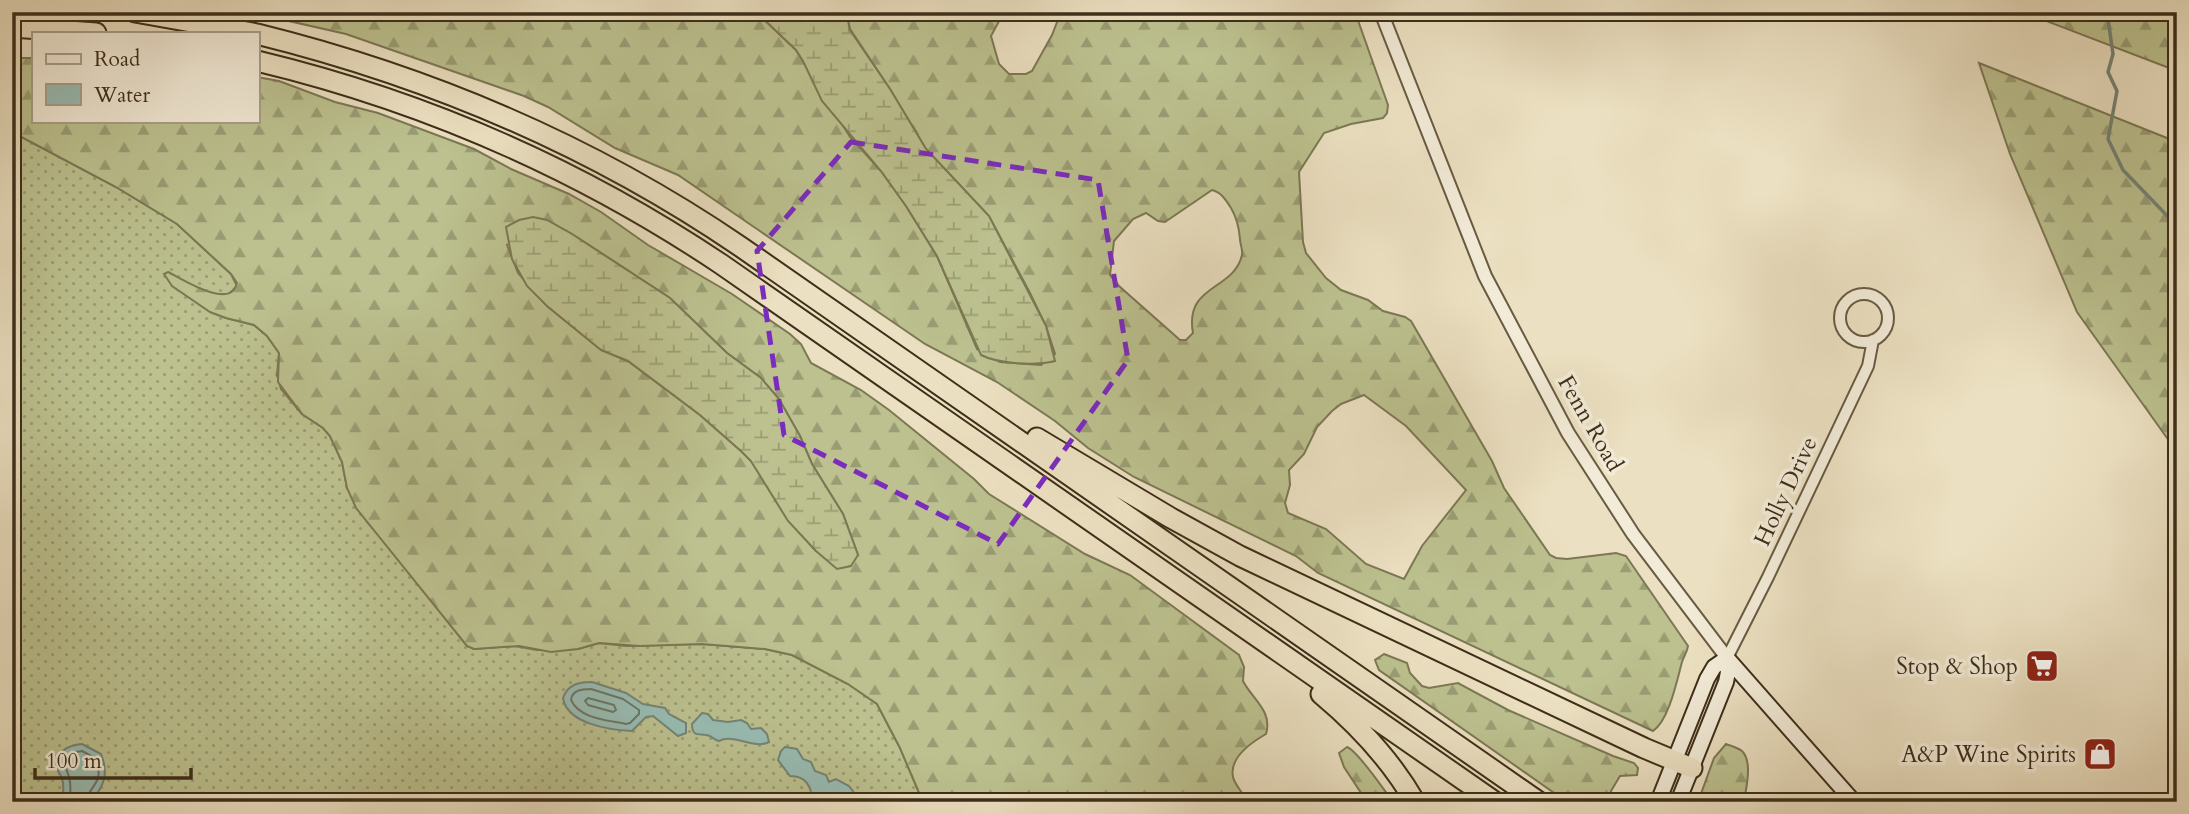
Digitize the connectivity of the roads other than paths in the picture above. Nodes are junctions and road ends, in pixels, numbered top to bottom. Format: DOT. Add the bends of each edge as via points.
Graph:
graph roads {
  1 [pos="135,12"];
  2 [pos="1381,12"];
  3 [pos="12,27"];
  4 [pos="82,32"];
  5 [pos="244,32"];
  6 [pos="259,35"];
  7 [pos="259,62"];
  8 [pos="874,340"];
  9 [pos="1873,340"];
  10 [pos="1249,631"];
  11 [pos="1727,658"];
  12 [pos="1683,765"];
  13 [pos="1415,802"];
  14 [pos="1495,802"];
  15 [pos="1539,802"];
  16 [pos="1658,802"];
  17 [pos="1678,802"];
  18 [pos="1854,802"];
  1 -- 5 [label="highway"];
  2 -- 11 [label="street, Fenn Road" via="1485,276 1568,433 1639,541"];
  3 -- 4 [label="highway"];
  6 -- 8 [label="highway" via="410,78 565,144 695,216"];
  7 -- 10 [label="highway" via="349,85 451,121 537,158 633,208 721,264"];
  8 -- 12 [label="highway" via="929,366 1053,447 1223,547"];
  8 -- 15 [label="highway"];
  9 -- 9 [label="street, Holly Drive" via="1886,328 1886,308 1871,295 1853,297 1841,310 1843,330 1855,341"];
  9 -- 11 [label="street, Holly Drive" via="1868,366"];
  10 -- 13 [label="highway" via="1359,729"];
  10 -- 14 [label="highway"];
  11 -- 12 [label="main road" via="1710,673"];
  11 -- 18 [label="main road, Fenn Road"];
  12 -- 16 [label="main road"];
  12 -- 17 [label="main road"];
}
